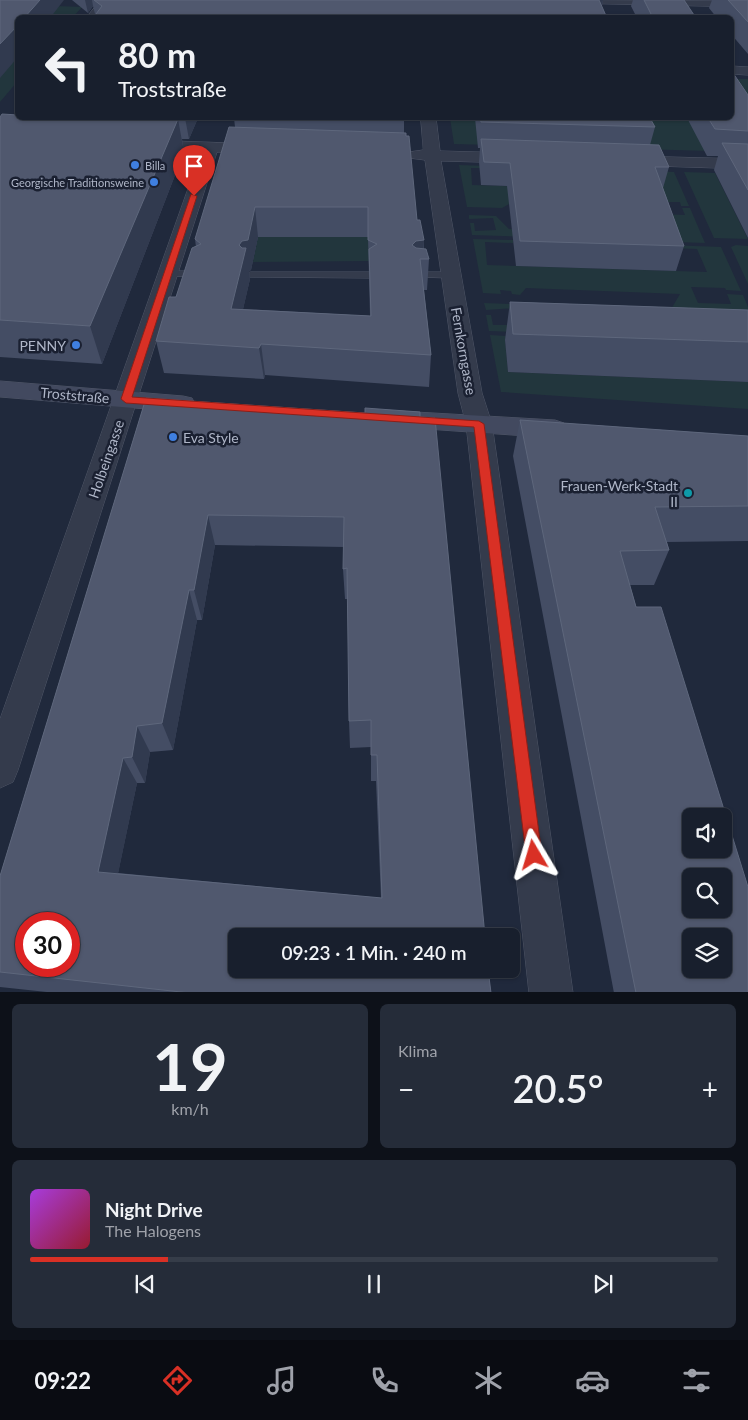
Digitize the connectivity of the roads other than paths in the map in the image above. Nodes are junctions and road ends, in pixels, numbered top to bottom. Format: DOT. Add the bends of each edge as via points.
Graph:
graph roads {
  1 [pos="107,0"];
  2 [pos="567,0"];
  3 [pos="573,0"];
  4 [pos="748,4"];
  5 [pos="94,15"];
  6 [pos="734,70"];
  7 [pos="748,71"];
  8 [pos="428,120"];
  9 [pos="132,145"];
  10 [pos="210,148"];
  11 [pos="278,150"];
  12 [pos="403,154"];
  13 [pos="432,155"];
  14 [pos="533,158"];
  15 [pos="611,160"];
  16 [pos="748,164"];
  17 [pos="168,274"];
  18 [pos="199,274"];
  19 [pos="251,275"];
  20 [pos="369,275"];
  21 [pos="419,275"];
  22 [pos="451,275"];
  23 [pos="0,389"];
  24 [pos="126,399"];
  25 [pos="207,406"];
  26 [pos="372,417"];
  27 [pos="479,424"];
  28 [pos="579,430"];
  29 [pos="0,770"];
  30 [pos="551,992"];
  1 -- 5 [label="street"];
  2 -- 3 [label="street"];
  3 -- 4 [label="street"];
  6 -- 7 [label="street"];
  8 -- 13 [label="street, Fernkorngasse"];
  9 -- 10 [label="street"];
  10 -- 11 [label="street"];
  10 -- 17 [label="street, Holbeingasse"];
  12 -- 13 [label="street"];
  13 -- 14 [label="street"];
  13 -- 22 [label="street, Fernkorngasse"];
  15 -- 16 [label="street"];
  17 -- 18 [label="lane"];
  17 -- 24 [label="street, Holbeingasse"];
  19 -- 20 [label="lane"];
  21 -- 22 [label="lane"];
  22 -- 27 [label="street, Fernkorngasse" via="470,393"];
  23 -- 24 [label="street, Troststraße"];
  24 -- 25 [label="street, Troststraße"];
  24 -- 29 [label="street, Holbeingasse"];
  26 -- 27 [label="street"];
  27 -- 28 [label="street"];
  27 -- 30 [label="street, Fernkorngasse"];
}
